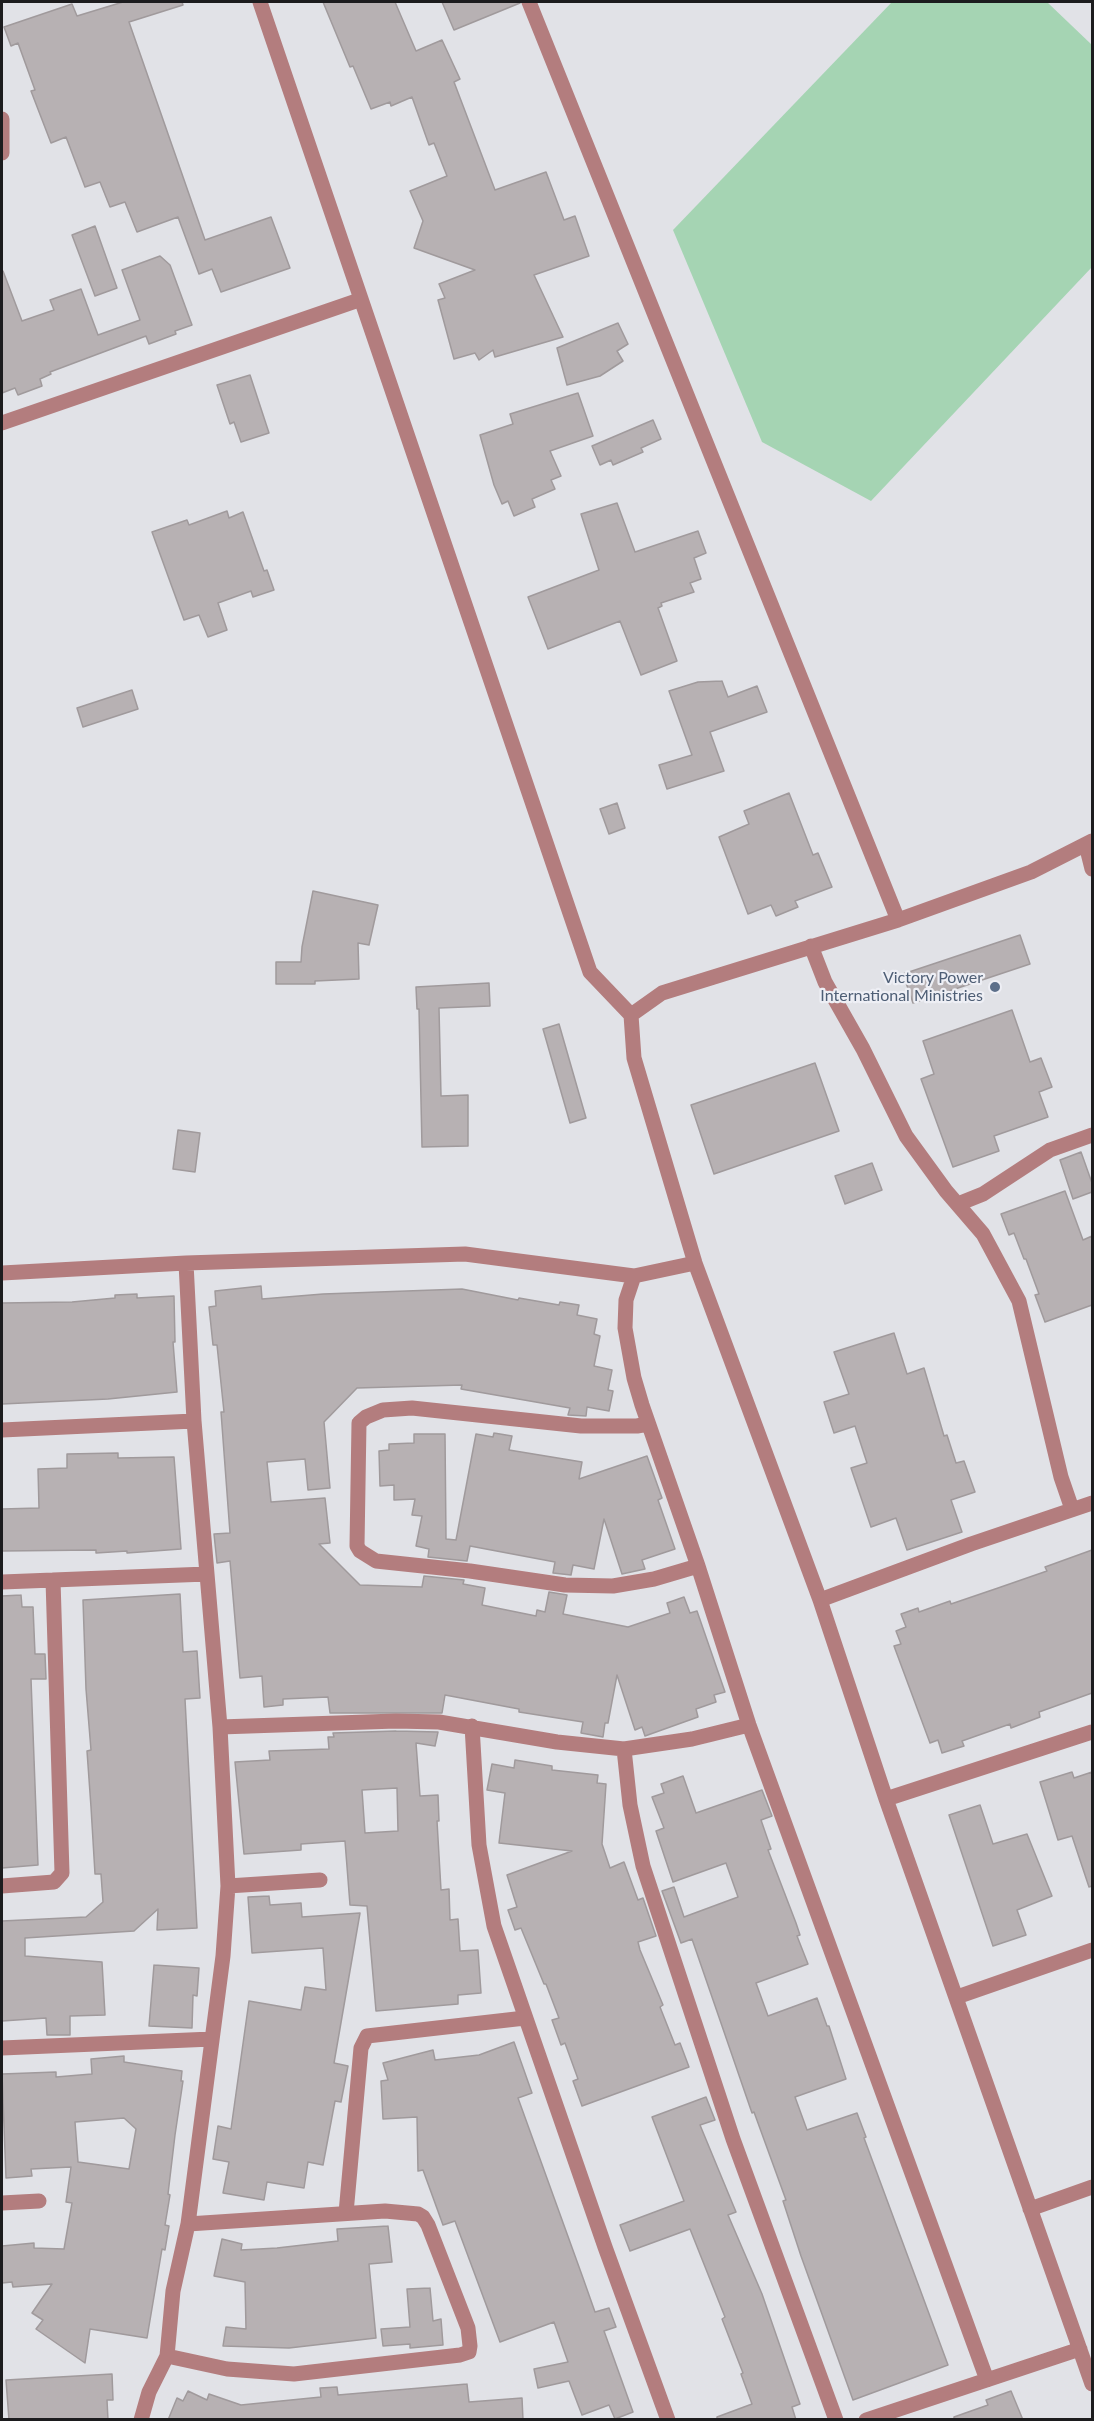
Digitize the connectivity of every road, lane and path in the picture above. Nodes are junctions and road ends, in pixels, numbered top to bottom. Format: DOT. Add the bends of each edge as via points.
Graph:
graph roads {
  1 [pos="260,2"];
  2 [pos="529,2"];
  3 [pos="2,119"];
  4 [pos="2,153"];
  5 [pos="359,300"];
  6 [pos="2,423"];
  7 [pos="1089,843"];
  8 [pos="1092,868"];
  9 [pos="898,920"];
  10 [pos="811,946"];
  11 [pos="632,1015"];
  12 [pos="1092,1135"];
  13 [pos="958,1204"];
  14 [pos="186,1263"];
  15 [pos="695,1263"];
  16 [pos="2,1273"];
  17 [pos="634,1276"];
  18 [pos="194,1421"];
  19 [pos="648,1424"];
  20 [pos="2,1430"];
  21 [pos="1092,1503"];
  22 [pos="1072,1509"];
  23 [pos="698,1566"];
  24 [pos="207,1574"];
  25 [pos="53,1580"];
  26 [pos="2,1582"];
  27 [pos="820,1600"];
  28 [pos="749,1725"];
  29 [pos="472,1726"];
  30 [pos="220,1727"];
  31 [pos="1092,1732"];
  32 [pos="624,1749"];
  33 [pos="886,1799"];
  34 [pos="320,1880"];
  35 [pos="2,1886"];
  36 [pos="228,1886"];
  37 [pos="1092,1950"];
  38 [pos="957,1997"];
  39 [pos="525,2018"];
  40 [pos="212,2039"];
  41 [pos="2,2048"];
  42 [pos="1092,2187"];
  43 [pos="39,2200"];
  44 [pos="2,2203"];
  45 [pos="1030,2209"];
  46 [pos="346,2213"];
  47 [pos="188,2224"];
  48 [pos="1080,2349"];
  49 [pos="167,2356"];
  50 [pos="987,2380"];
  51 [pos="1092,2384"];
  52 [pos="141,2420"];
  53 [pos="668,2420"];
  54 [pos="836,2420"];
  55 [pos="866,2420"];
  1 -- 5 [label="street"];
  2 -- 9 [label="street"];
  3 -- 4 [label="street"];
  5 -- 6 [label="street"];
  5 -- 11 [label="street" via="590,972"];
  7 -- 8 [label="street"];
  7 -- 9 [label="street" via="1031,872"];
  9 -- 10 [label="street"];
  10 -- 11 [label="street" via="662,993"];
  10 -- 13 [label="street" via="825,982 906,1136"];
  11 -- 15 [label="street" via="634,1058"];
  12 -- 13 [label="street" via="1050,1150 983,1194"];
  13 -- 22 [label="street" via="983,1234 1019,1301 1061,1478"];
  14 -- 16 [label="street"];
  14 -- 17 [label="street" via="465,1254"];
  14 -- 18 [label="street"];
  15 -- 17 [label="street"];
  15 -- 27 [label="street"];
  17 -- 19 [label="street" via="626,1300 625,1328"];
  18 -- 20 [label="street"];
  18 -- 24 [label="street"];
  19 -- 23 [label="street"];
  19 -- 23 [label="street" via="581,1426 412,1408 384,1410 366,1417 359,1423 357,1546 376,1562 470,1570 565,1585 614,1586 654,1580"];
  21 -- 22 [label="street"];
  22 -- 27 [label="street"];
  23 -- 28 [label="street"];
  24 -- 25 [label="street"];
  24 -- 30 [label="street"];
  25 -- 26 [label="street"];
  25 -- 35 [label="street" via="62,1873 54,1882"];
  27 -- 33 [label="street"];
  28 -- 32 [label="street" via="692,1739"];
  28 -- 50 [label="street"];
  29 -- 30 [label="street" via="396,1721"];
  29 -- 32 [label="street"];
  29 -- 39 [label="street" via="485,1884 494,1926"];
  30 -- 36 [label="street"];
  31 -- 33 [label="street"];
  32 -- 54 [label="street" via="630,1805 643,1866 733,2139"];
  33 -- 38 [label="street"];
  34 -- 36 [label="street"];
  36 -- 40 [label="street"];
  37 -- 38 [label="street"];
  38 -- 45 [label="street"];
  39 -- 46 [label="street" via="367,2036 361,2048"];
  39 -- 53 [label="street"];
  40 -- 41 [label="street"];
  40 -- 47 [label="street"];
  42 -- 45 [label="street"];
  43 -- 44 [label="street"];
  45 -- 48 [label="street"];
  46 -- 47 [label="street"];
  46 -- 49 [label="street" via="385,2211 423,2217 468,2328 469,2352 294,2373 227,2369"];
  47 -- 49 [label="street" via="173,2291"];
  48 -- 50 [label="street"];
  48 -- 51 [label="street"];
  49 -- 52 [label="street" via="149,2392"];
  50 -- 55 [label="street"];
}
